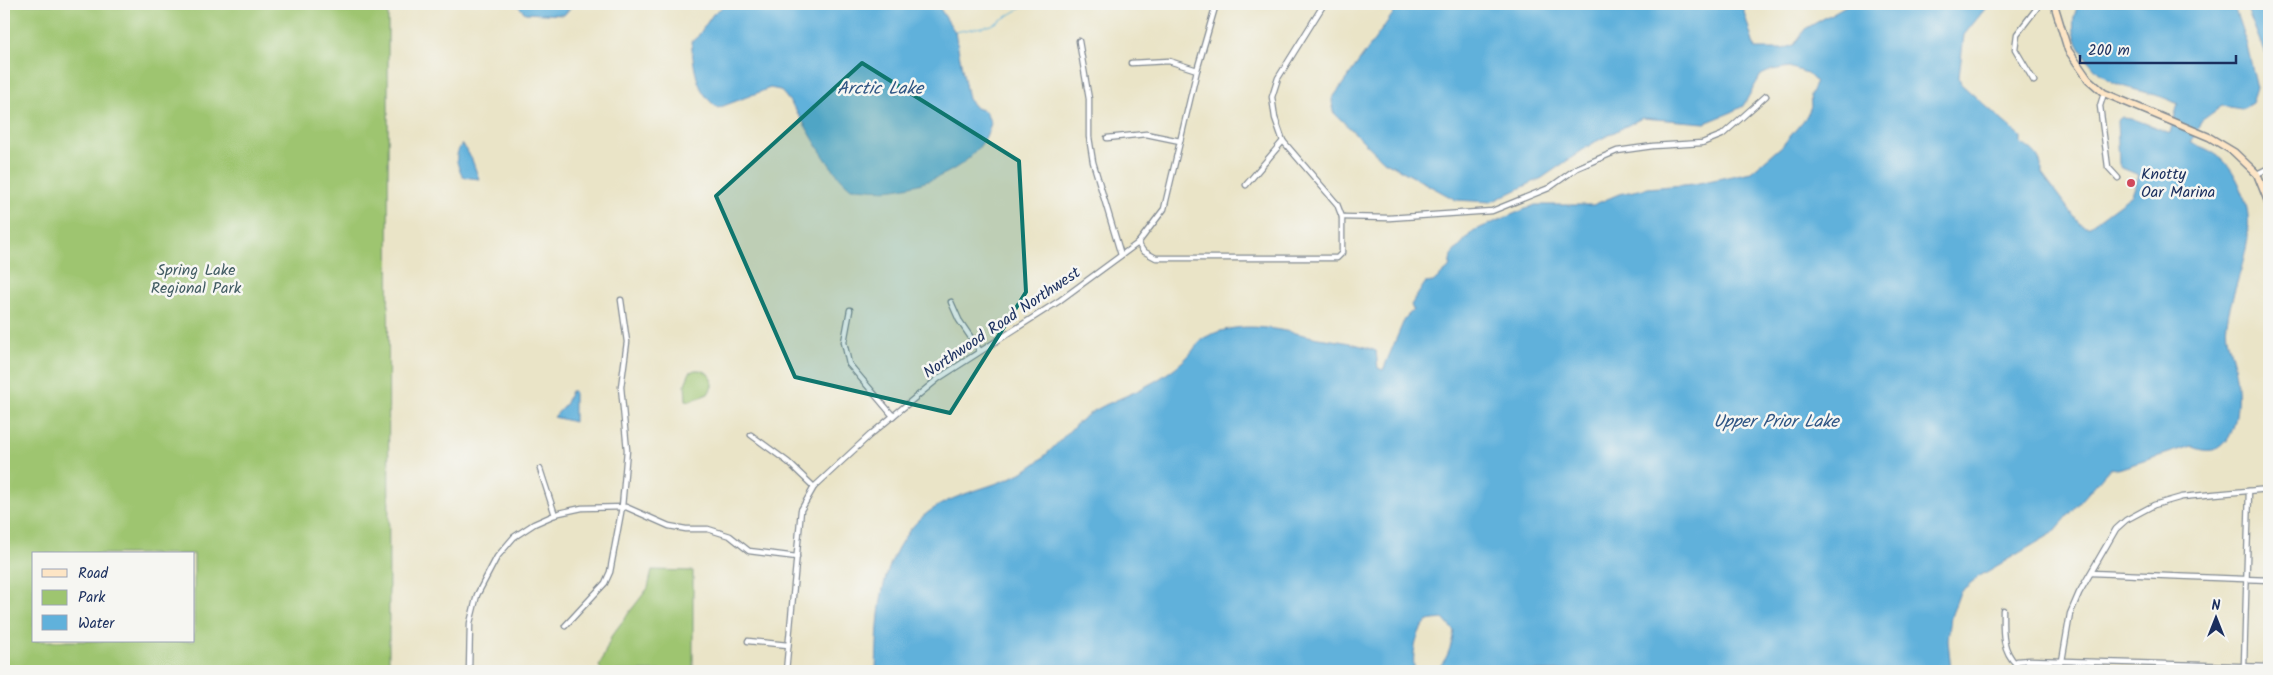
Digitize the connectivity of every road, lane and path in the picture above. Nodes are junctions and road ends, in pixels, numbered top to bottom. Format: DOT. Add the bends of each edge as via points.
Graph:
graph roads {
  1 [pos="1216,4"];
  2 [pos="1324,4"];
  3 [pos="2040,4"];
  4 [pos="2054,4"];
  5 [pos="1079,41"];
  6 [pos="1131,63"];
  7 [pos="1197,70"];
  8 [pos="2034,81"];
  9 [pos="2104,93"];
  10 [pos="1766,96"];
  11 [pos="1107,138"];
  12 [pos="1180,141"];
  13 [pos="1283,141"];
  14 [pos="2269,168"];
  15 [pos="2256,174"];
  16 [pos="2118,178"];
  17 [pos="1246,185"];
  18 [pos="2269,204"];
  19 [pos="1342,217"];
  20 [pos="1138,242"];
  21 [pos="1121,255"];
  22 [pos="621,300"];
  23 [pos="951,302"];
  24 [pos="850,310"];
  25 [pos="980,351"];
  26 [pos="893,416"];
  27 [pos="751,435"];
  28 [pos="540,469"];
  29 [pos="814,487"];
  30 [pos="2269,489"];
  31 [pos="2249,491"];
  32 [pos="622,507"];
  33 [pos="554,515"];
  34 [pos="797,557"];
  35 [pos="2091,573"];
  36 [pos="2245,580"];
  37 [pos="2269,580"];
  38 [pos="2003,610"];
  39 [pos="566,626"];
  40 [pos="748,641"];
  41 [pos="788,645"];
  42 [pos="2062,661"];
  43 [pos="2016,662"];
  44 [pos="2244,665"];
  45 [pos="2269,667"];
  46 [pos="469,671"];
  47 [pos="786,671"];
  48 [pos="2014,671"];
  1 -- 7 [label="street, Northwood Road Northwest"];
  2 -- 13 [label="street" via="1278,78 1272,97"];
  3 -- 8 [label="street" via="2017,34 2015,49"];
  4 -- 9 [label="main road" via="2068,50 2088,79"];
  5 -- 21 [label="street" via="1089,99 1093,162"];
  6 -- 7 [label="street" via="1169,61"];
  7 -- 12 [label="street, Northwood Road Northwest"];
  9 -- 15 [label="main road" via="2209,137 2234,152"];
  9 -- 16 [label="street" via="2100,106 2108,167"];
  10 -- 19 [label="street" via="1722,135 1702,143 1617,151 1578,168 1549,188 1492,211 1389,218"];
  11 -- 12 [label="street" via="1146,134"];
  12 -- 20 [label="street, Northwood Road Northwest" via="1164,209"];
  13 -- 17 [label="street"];
  13 -- 19 [label="street" via="1337,204"];
  14 -- 15 [label="street"];
  15 -- 18 [label="main road"];
  19 -- 20 [label="street" via="1342,253 1337,258 1156,258 1143,251"];
  20 -- 21 [label="street, Northwood Road Northwest"];
  21 -- 25 [label="street, Northwood Road Northwest" via="1059,301"];
  22 -- 32 [label="street" via="627,342 621,387 627,450"];
  23 -- 25 [label="street"];
  24 -- 26 [label="street" via="844,342 849,364"];
  25 -- 26 [label="street, Northwood Road Northwest" via="939,378"];
  26 -- 29 [label="street, Northwood Road Northwest"];
  27 -- 29 [label="street" via="788,462"];
  28 -- 33 [label="street"];
  29 -- 34 [label="street, Northwood Road Northwest" via="801,510"];
  30 -- 31 [label="street"];
  31 -- 35 [label="street" via="2182,497 2154,505 2116,529"];
  31 -- 36 [label="street"];
  32 -- 33 [label="street" via="582,508"];
  32 -- 34 [label="street" via="669,526 708,529 730,536 749,551"];
  32 -- 39 [label="street" via="610,572"];
  33 -- 46 [label="street" via="514,537 487,574 470,622"];
  34 -- 41 [label="street, Northwood Road Northwest"];
  35 -- 36 [label="street"];
  35 -- 42 [label="street" via="2070,614"];
  36 -- 37 [label="street"];
  36 -- 44 [label="street"];
  38 -- 43 [label="street" via="2004,645 2009,657"];
  40 -- 41 [label="street"];
  41 -- 47 [label="street, Northwood Road Northwest"];
  42 -- 43 [label="street"];
  42 -- 44 [label="street"];
  43 -- 48 [label="street"];
  44 -- 45 [label="street"];
}
